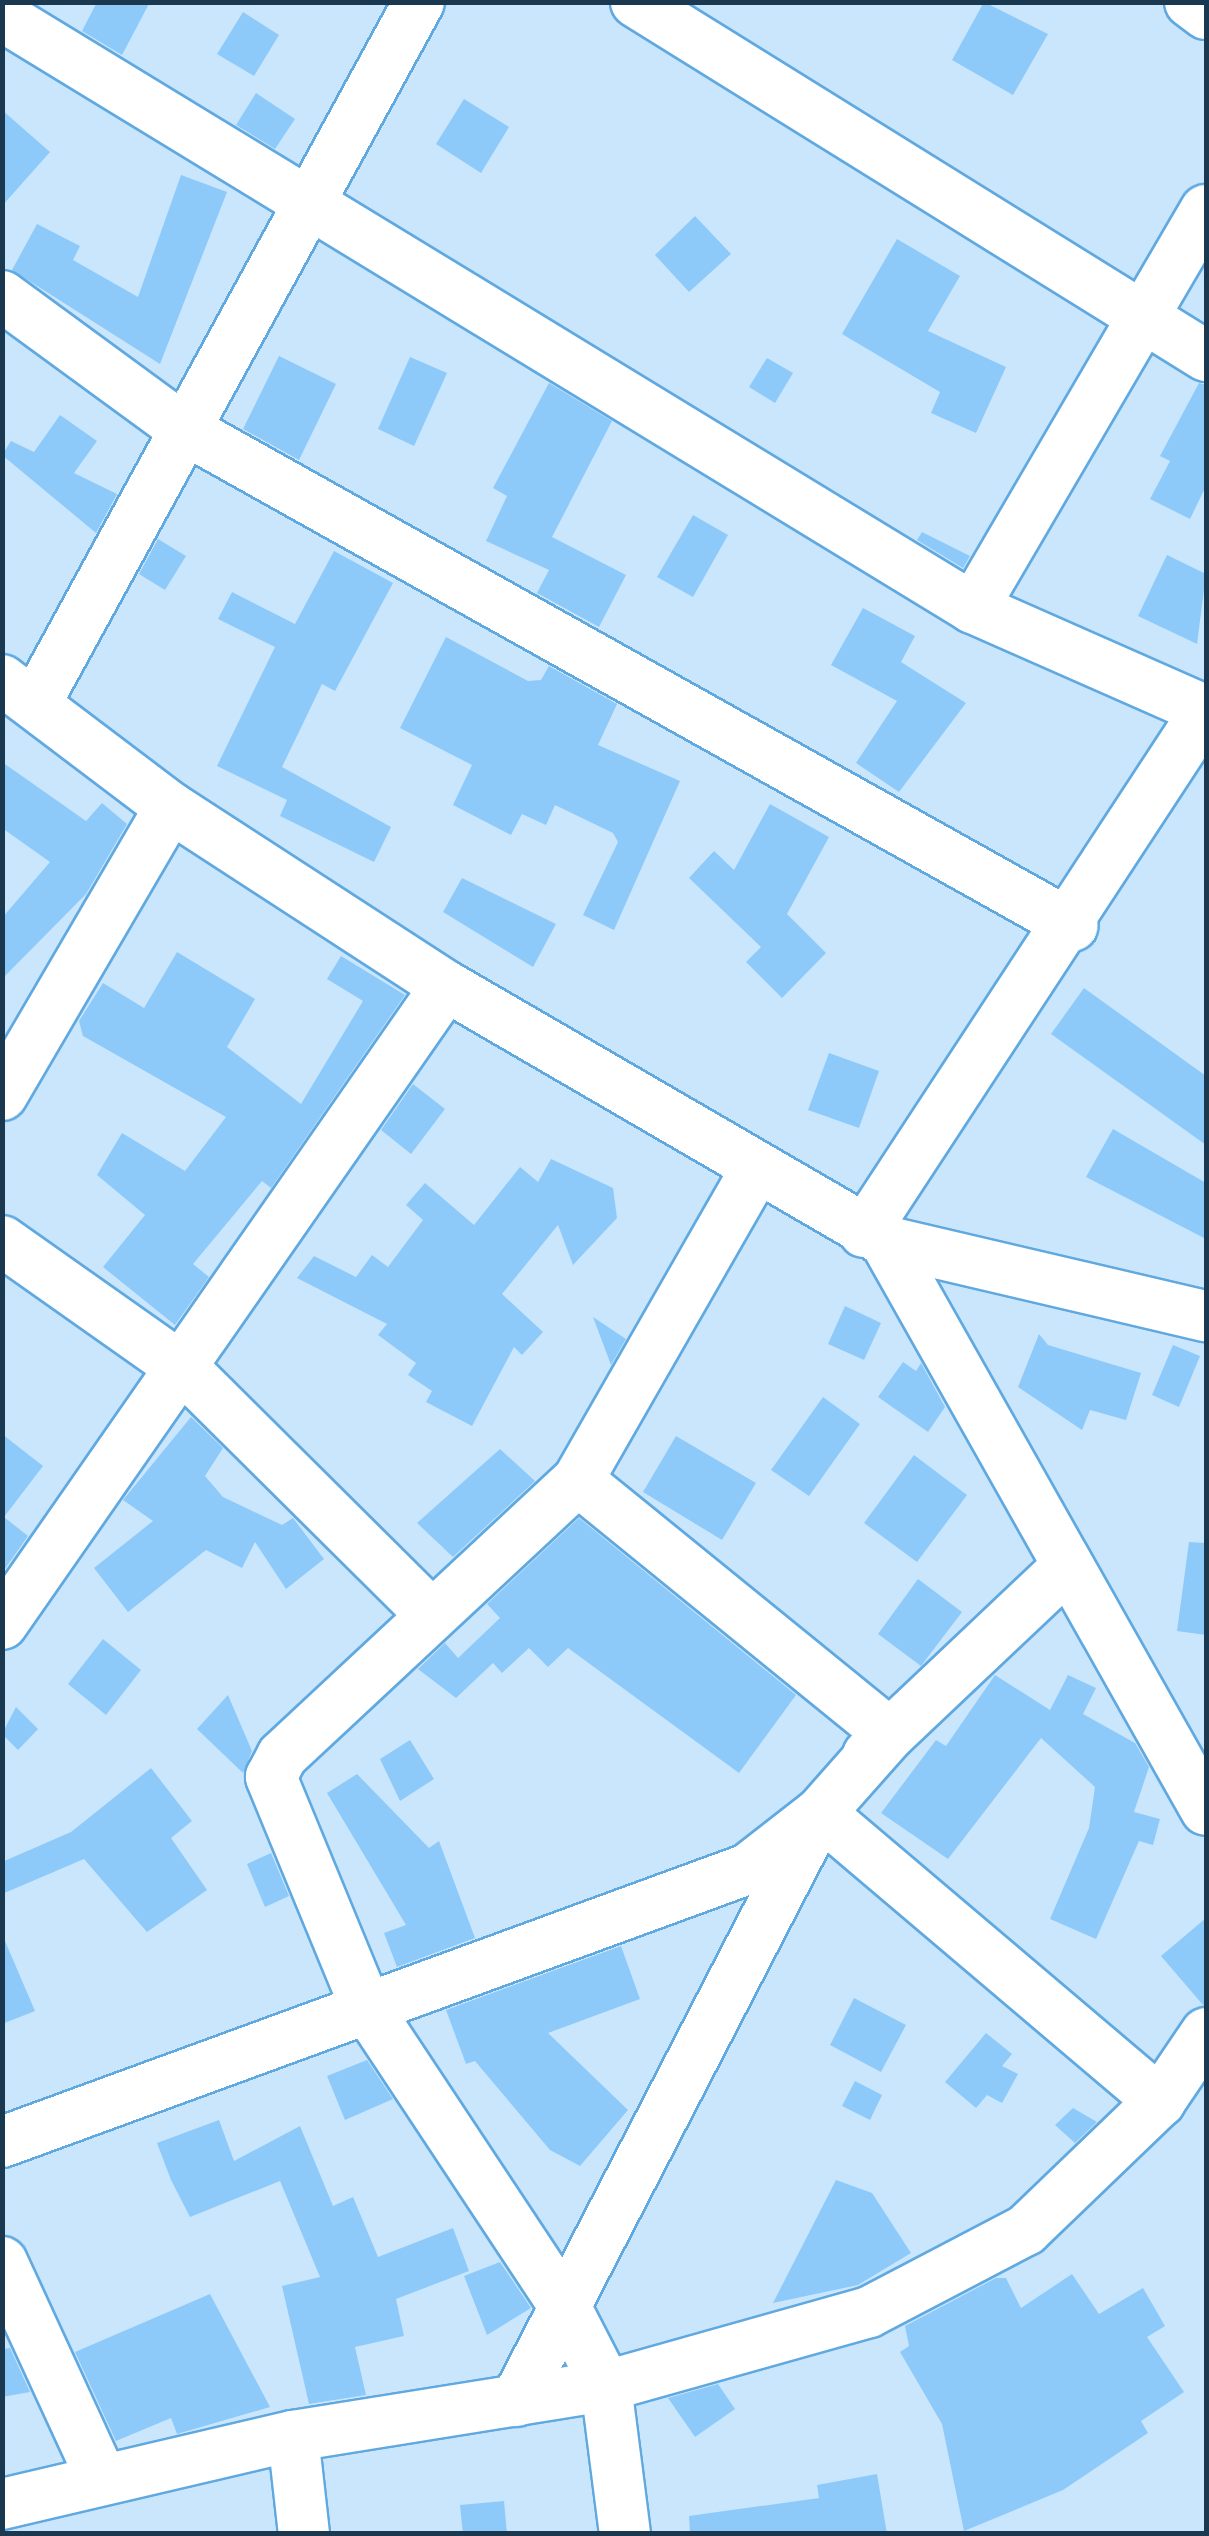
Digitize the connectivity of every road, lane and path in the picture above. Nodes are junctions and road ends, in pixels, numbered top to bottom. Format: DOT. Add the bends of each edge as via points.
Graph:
graph roads {
  1 [pos="419,2"];
  2 [pos="636,2"];
  3 [pos="1190,2"];
  4 [pos="1206,14"];
  5 [pos="2,16"];
  6 [pos="308,202"];
  7 [pos="1206,210"];
  8 [pos="2,296"];
  9 [pos="1142,322"];
  10 [pos="1206,356"];
  11 [pos="184,429"];
  12 [pos="973,608"];
  13 [pos="19,692"];
  14 [pos="1206,710"];
  15 [pos="170,807"];
  16 [pos="1073,926"];
  17 [pos="446,986"];
  18 [pos="2,1095"];
  19 [pos="756,1169"];
  20 [pos="875,1236"];
  21 [pos="2,1241"];
  22 [pos="1206,1316"];
  23 [pos="185,1370"];
  24 [pos="578,1480"];
  25 [pos="1068,1567"];
  26 [pos="431,1614"];
  27 [pos="2,1624"];
  28 [pos="890,1734"];
  29 [pos="1206,1810"];
  30 [pos="820,1813"];
  31 [pos="748,1869"];
  32 [pos="364,2005"];
  33 [pos="1206,2034"];
  34 [pos="1160,2101"];
  35 [pos="2,2142"];
  36 [pos="2,2262"];
  37 [pos="567,2310"];
  38 [pos="606,2386"];
  39 [pos="516,2401"];
  40 [pos="293,2436"];
  41 [pos="102,2479"];
  42 [pos="2,2504"];
  43 [pos="304,2534"];
  44 [pos="625,2534"];
  1 -- 6 [label="street"];
  2 -- 9 [label="street"];
  3 -- 4 [label="street"];
  5 -- 6 [label="street"];
  6 -- 11 [label="street"];
  6 -- 12 [label="street"];
  7 -- 9 [label="street"];
  8 -- 11 [label="street"];
  9 -- 10 [label="street"];
  9 -- 12 [label="street"];
  11 -- 13 [label="street"];
  11 -- 16 [label="street"];
  12 -- 14 [label="street"];
  13 -- 15 [label="street"];
  14 -- 16 [label="street"];
  15 -- 17 [label="street"];
  15 -- 18 [label="street"];
  16 -- 20 [label="street"];
  17 -- 19 [label="street"];
  17 -- 23 [label="street"];
  19 -- 20 [label="street"];
  19 -- 24 [label="street"];
  20 -- 22 [label="street"];
  20 -- 25 [label="street"];
  21 -- 23 [label="street"];
  23 -- 26 [label="street"];
  23 -- 27 [label="street"];
  24 -- 26 [label="street"];
  24 -- 28 [label="street"];
  25 -- 28 [label="street"];
  25 -- 29 [label="street"];
  26 -- 32 [label="street" via="282,1756 272,1777"];
  28 -- 30 [label="street"];
  28 -- 31 [label="street"];
  30 -- 31 [label="street"];
  30 -- 34 [label="street"];
  30 -- 37 [label="street"];
  31 -- 32 [label="street"];
  32 -- 35 [label="street"];
  32 -- 37 [label="street"];
  33 -- 34 [label="street"];
  34 -- 38 [label="street" via="1026,2230 870,2312"];
  36 -- 41 [label="street"];
  37 -- 38 [label="street"];
  37 -- 39 [label="street"];
  38 -- 39 [label="street"];
  38 -- 44 [label="street"];
  39 -- 40 [label="street"];
  40 -- 41 [label="street"];
  40 -- 43 [label="street"];
  41 -- 42 [label="street"];
}
